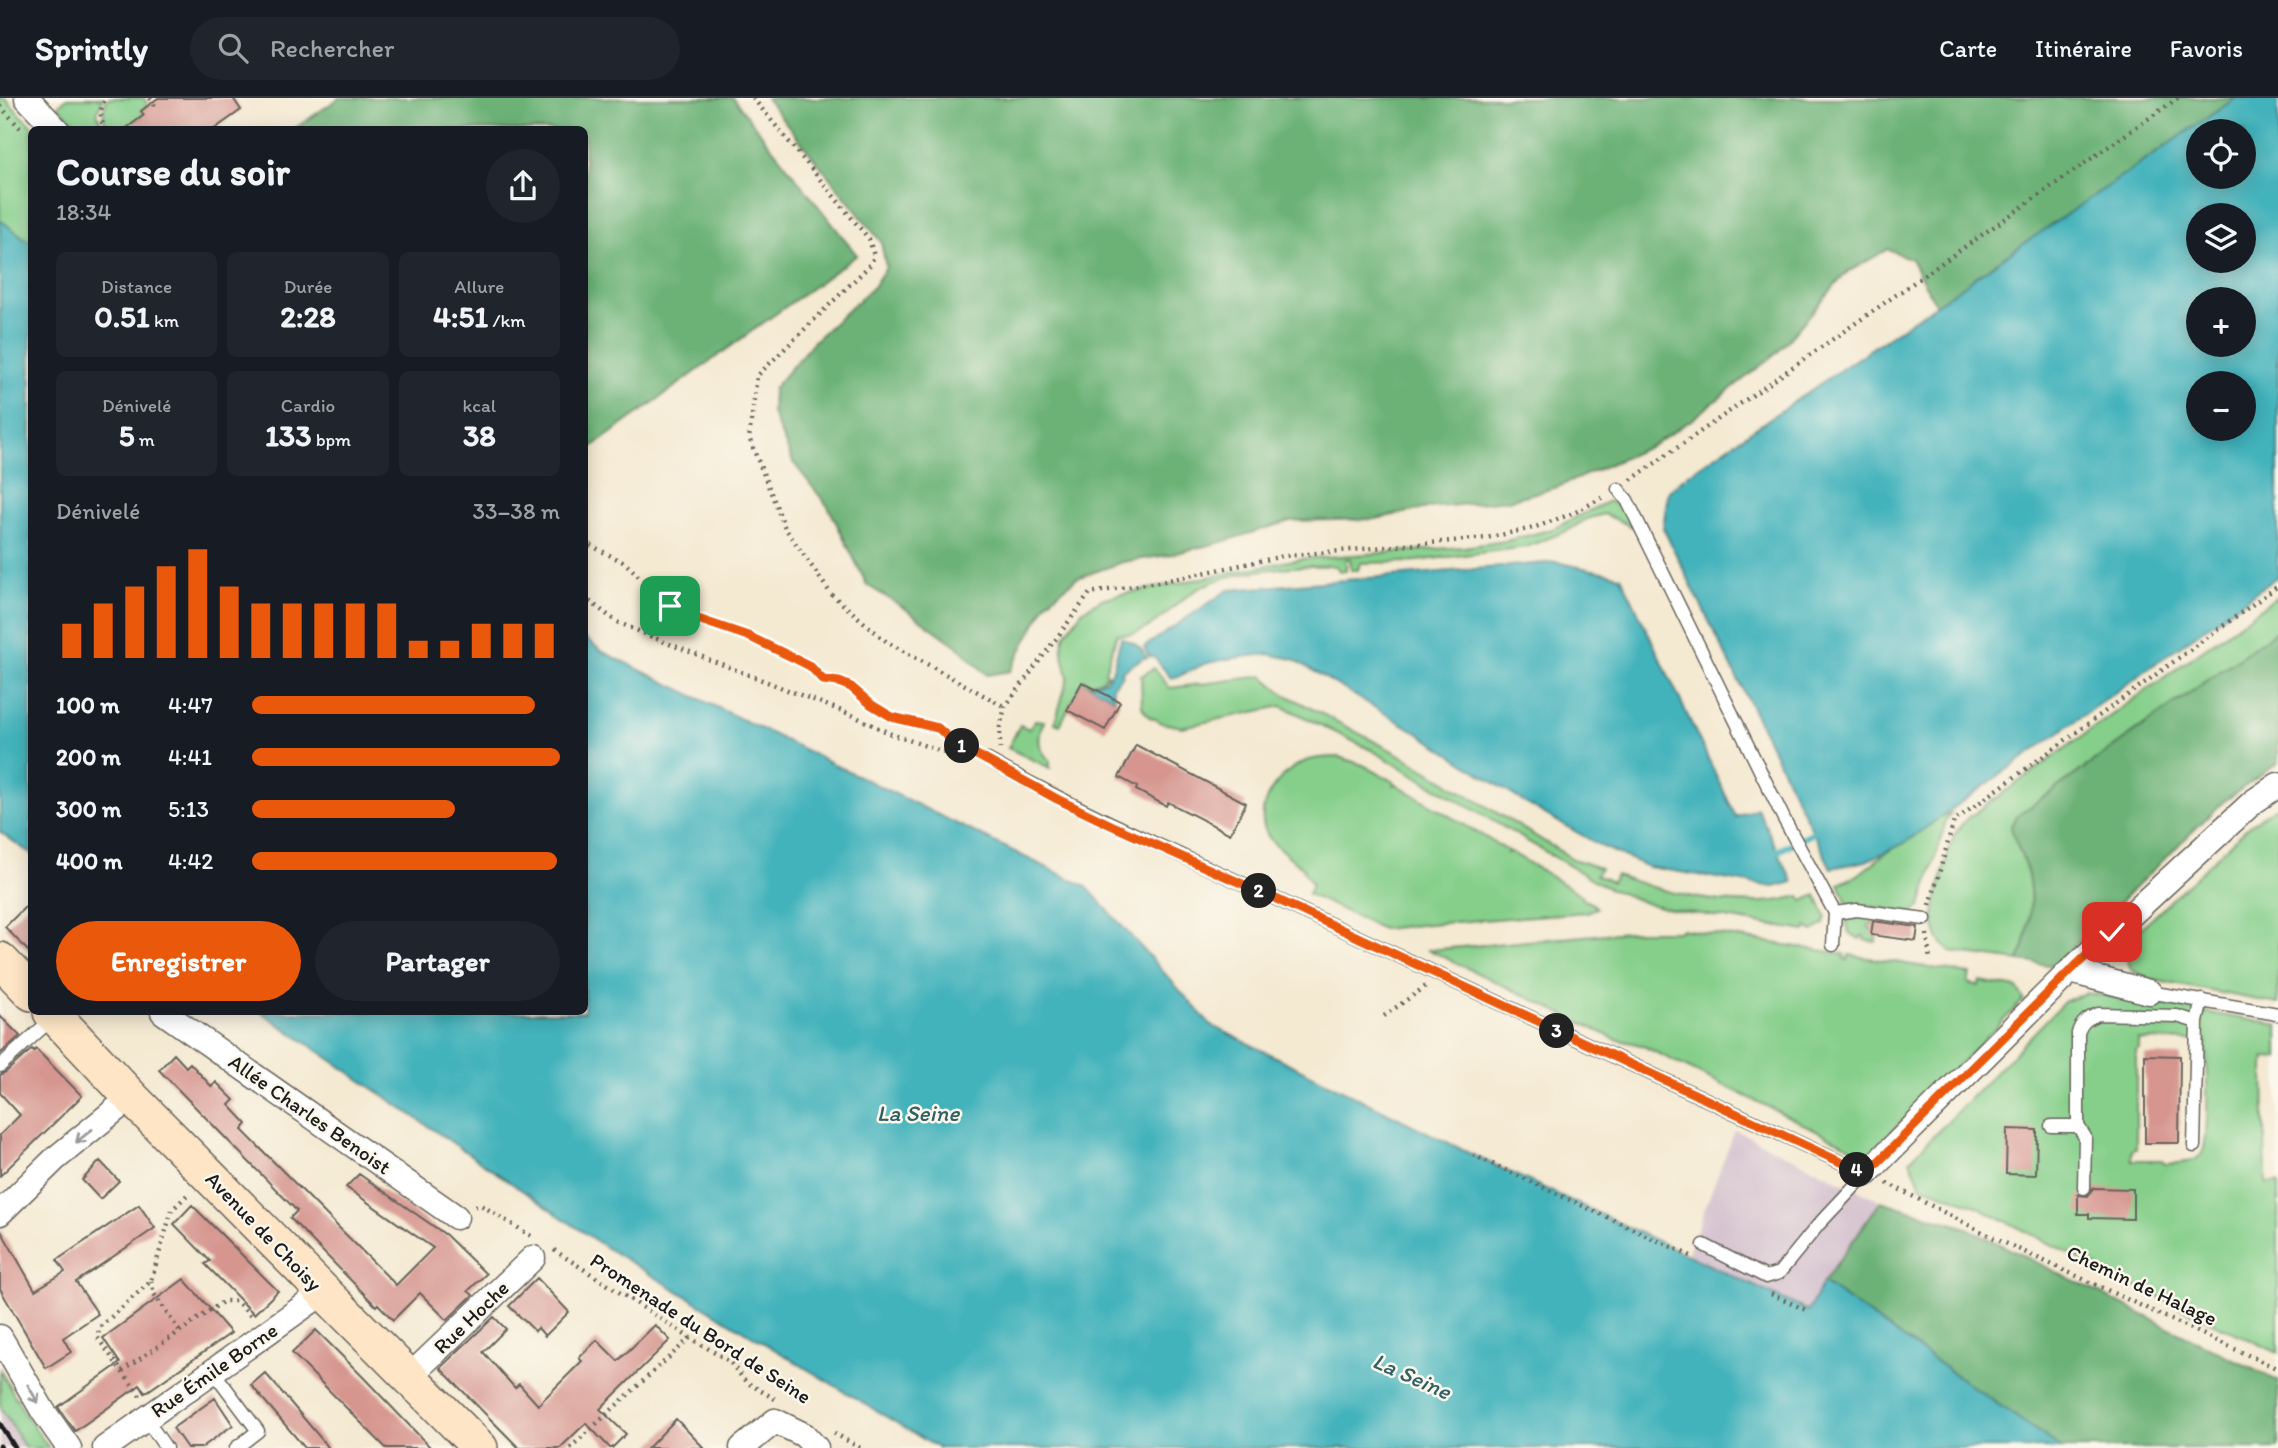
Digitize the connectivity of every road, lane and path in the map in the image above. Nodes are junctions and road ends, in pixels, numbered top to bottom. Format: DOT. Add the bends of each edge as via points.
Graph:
graph roads {
  1 [pos="27,98"];
  2 [pos="106,98"];
  3 [pos="150,98"];
  4 [pos="753,98"];
  5 [pos="2178,98"];
  6 [pos="155,106"];
  7 [pos="53,126"];
  8 [pos="103,126"];
  9 [pos="1618,489"];
  10 [pos="588,544"];
  11 [pos="2278,586"];
  12 [pos="588,600"];
  13 [pos="1005,707"];
  14 [pos="1000,744"];
  15 [pos="988,760"];
  16 [pos="2278,785"];
  17 [pos="1835,913"];
  18 [pos="1925,919"];
  19 [pos="1833,945"];
  20 [pos="0,960"];
  21 [pos="1930,961"];
  22 [pos="2070,971"];
  23 [pos="1442,976"];
  24 [pos="28,986"];
  25 [pos="2149,992"];
  26 [pos="2202,1000"];
  27 [pos="2278,1014"];
  28 [pos="52,1015"];
  29 [pos="59,1015"];
  30 [pos="167,1015"];
  31 [pos="1384,1016"];
  32 [pos="2197,1022"];
  33 [pos="0,1066"];
  34 [pos="131,1097"];
  35 [pos="2051,1126"];
  36 [pos="2078,1126"];
  37 [pos="2194,1146"];
  38 [pos="1473,1155"];
  39 [pos="208,1174"];
  40 [pos="1866,1174"];
  41 [pos="2084,1188"];
  42 [pos="0,1213"];
  43 [pos="454,1215"];
  44 [pos="1704,1245"];
  45 [pos="539,1248"];
  46 [pos="1699,1260"];
  47 [pos="151,1281"];
  48 [pos="1760,1289"];
  49 [pos="324,1292"];
  50 [pos="1808,1311"];
  51 [pos="180,1332"];
  52 [pos="267,1332"];
  53 [pos="0,1337"];
  54 [pos="690,1338"];
  55 [pos="2278,1370"];
  56 [pos="122,1371"];
  57 [pos="213,1371"];
  58 [pos="409,1377"];
  59 [pos="775,1399"];
  60 [pos="149,1417"];
  61 [pos="820,1437"];
  62 [pos="69,1448"];
  63 [pos="105,1448"];
  64 [pos="166,1448"];
  65 [pos="236,1448"];
  66 [pos="480,1448"];
  67 [pos="570,1448"];
  68 [pos="742,1448"];
  69 [pos="860,1448"];
  1 -- 7 [label="street"];
  2 -- 8 [label="path" via="100,118"];
  3 -- 6 [label="path"];
  4 -- 13 [label="path" via="869,239 874,256 757,376 749,438 785,528 831,594 887,642"];
  5 -- 9 [label="path"];
  9 -- 13 [label="path" via="1574,513 1486,538 1284,556 1090,593"];
  9 -- 17 [label="lane"];
  10 -- 15 [label="path" via="625,563 680,613 748,636 810,666 823,680 851,687 892,717 938,728"];
  11 -- 18 [label="path" via="1954,821"];
  12 -- 15 [label="path" via="617,622 891,734 958,757"];
  13 -- 14 [label="path"];
  15 -- 23 [label="lane" via="1113,826"];
  16 -- 22 [label="street" via="2253,802"];
  17 -- 18 [label="lane" via="1857,910"];
  17 -- 19 [label="lane"];
  18 -- 21 [label="path"];
  20 -- 24 [label="main road, Avenue de Choisy"];
  22 -- 25 [label="street"];
  22 -- 40 [label="street"];
  23 -- 31 [label="path"];
  23 -- 40 [label="lane"];
  25 -- 26 [label="lane"];
  26 -- 27 [label="lane"];
  26 -- 32 [label="lane"];
  28 -- 33 [label="lane"];
  29 -- 34 [label="main road, Avenue de Choisy"];
  30 -- 43 [label="street, Allée Charles Benoist"];
  32 -- 36 [label="lane" via="2176,1016 2098,1014 2088,1019 2078,1033"];
  32 -- 37 [label="lane"];
  34 -- 39 [label="main road, Avenue de Choisy"];
  34 -- 42 [label="street, one-way" via="55,1159"];
  35 -- 36 [label="lane"];
  36 -- 41 [label="lane" via="2084,1137"];
  38 -- 46 [label="path"];
  39 -- 47 [label="path" via="172,1210"];
  39 -- 49 [label="main road, Avenue de Choisy"];
  40 -- 44 [label="lane" via="1779,1273 1766,1277"];
  40 -- 55 [label="path, Chemin de Halage"];
  43 -- 45 [label="path, Promenade du Bord de Seine" via="481,1205"];
  45 -- 54 [label="path, Promenade du Bord de Seine"];
  45 -- 58 [label="street, Rue Hoche"];
  47 -- 51 [label="path" via="154,1294"];
  47 -- 56 [label="path" via="100,1328 97,1337"];
  48 -- 50 [label="path"];
  49 -- 52 [label="street, Rue Émile Borne"];
  49 -- 58 [label="main road, Avenue de Choisy"];
  51 -- 52 [label="path" via="224,1301 236,1301"];
  51 -- 56 [label="path"];
  52 -- 57 [label="street, Rue Émile Borne"];
  53 -- 62 [label="street, one-way"];
  54 -- 59 [label="path, Promenade du Bord de Seine" via="729,1361 746,1382"];
  54 -- 67 [label="path"];
  56 -- 60 [label="path"];
  57 -- 60 [label="street, Rue Émile Borne"];
  57 -- 65 [label="lane" via="258,1432"];
  58 -- 66 [label="main road, Avenue de Choisy"];
  60 -- 63 [label="street, Rue Émile Borne"];
  60 -- 64 [label="lane"];
  61 -- 68 [label="street" via="775,1421"];
  61 -- 69 [label="path, Promenade du Bord de Seine"];
}
